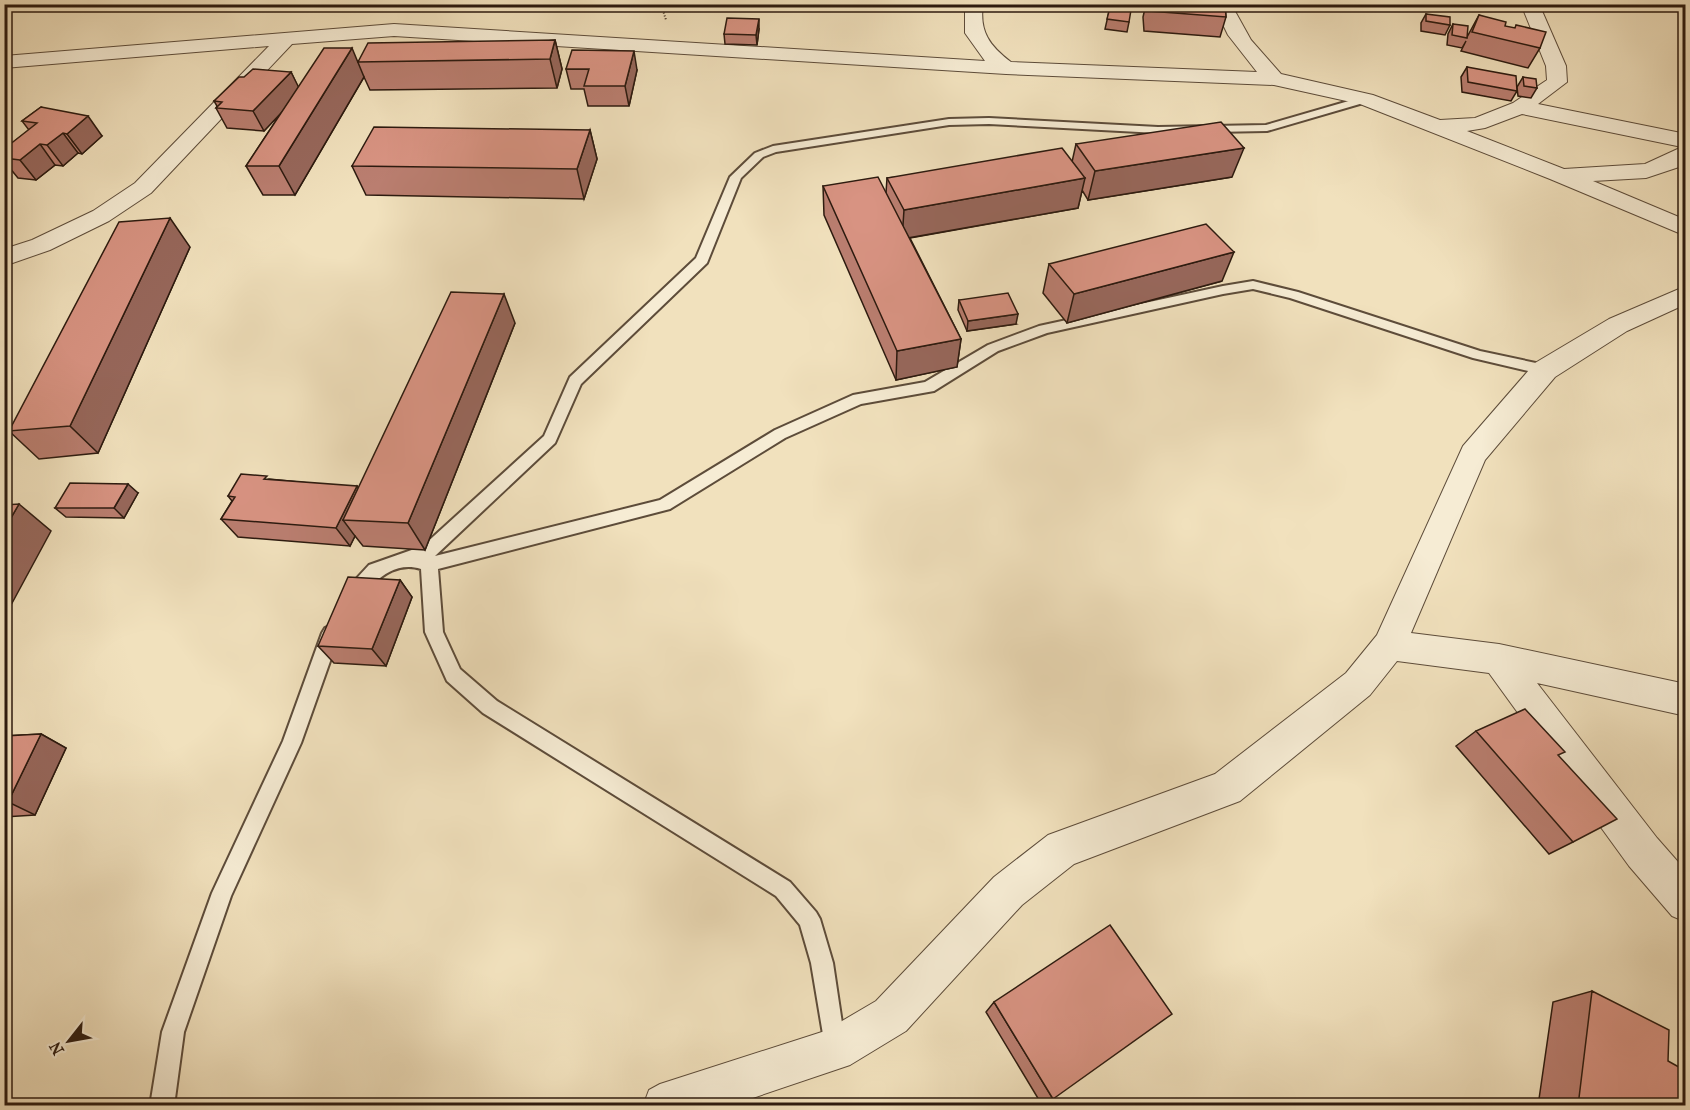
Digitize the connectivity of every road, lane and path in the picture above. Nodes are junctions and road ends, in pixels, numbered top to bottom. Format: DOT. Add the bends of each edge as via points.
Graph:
graph roads {
  1 [pos="974,4"];
  2 [pos="1222,4"];
  3 [pos="1530,4"];
  4 [pos="288,37"];
  5 [pos="4,62"];
  6 [pos="1005,68"];
  7 [pos="1274,79"];
  8 [pos="1366,99"];
  9 [pos="1520,107"];
  10 [pos="1437,126"];
  11 [pos="1686,141"];
  12 [pos="1686,152"];
  13 [pos="1558,174"];
  14 [pos="1686,229"];
  15 [pos="4,258"];
  16 [pos="1686,294"];
  17 [pos="1545,370"];
  18 [pos="406,558"];
  19 [pos="429,564"];
  20 [pos="1389,645"];
  21 [pos="1499,659"];
  22 [pos="1686,700"];
  23 [pos="1686,902"];
  24 [pos="835,1050"];
  25 [pos="162,1106"];
  26 [pos="665,1106"];
  1 -- 6 [label="street" via="970,20 982,50"];
  2 -- 7 [label="street" via="1244,48"];
  3 -- 9 [label="street" via="1556,66 1557,82"];
  4 -- 5 [label="street"];
  4 -- 6 [label="street" via="391,22"];
  4 -- 15 [label="street" via="143,188 101,216"];
  6 -- 7 [label="street"];
  7 -- 8 [label="street"];
  8 -- 10 [label="street"];
  8 -- 18 [label="lane" via="1267,128 1158,130 950,122 773,149 759,155 736,177 702,260 575,381 550,439 429,551"];
  9 -- 10 [label="street" via="1478,124"];
  9 -- 11 [label="street"];
  10 -- 13 [label="street"];
  12 -- 13 [label="street" via="1649,172"];
  13 -- 14 [label="street"];
  16 -- 17 [label="street" via="1618,325"];
  17 -- 19 [label="lane" via="1478,355 1253,285 1223,290 1044,329 993,348 929,387 858,399 780,434 664,505"];
  17 -- 20 [label="street" via="1473,454"];
  18 -- 19 [label="lane"];
  18 -- 25 [label="lane" via="375,570 343,600 292,742 222,893 173,1032"];
  19 -- 24 [label="lane" via="434,632 453,675 490,707 783,889 809,919 822,963"];
  20 -- 21 [label="street"];
  20 -- 24 [label="street" via="1358,684 1227,788 1062,849 1008,891 891,1016"];
  21 -- 22 [label="street"];
  21 -- 23 [label="street" via="1643,852"];
  24 -- 26 [label="street"];
}
